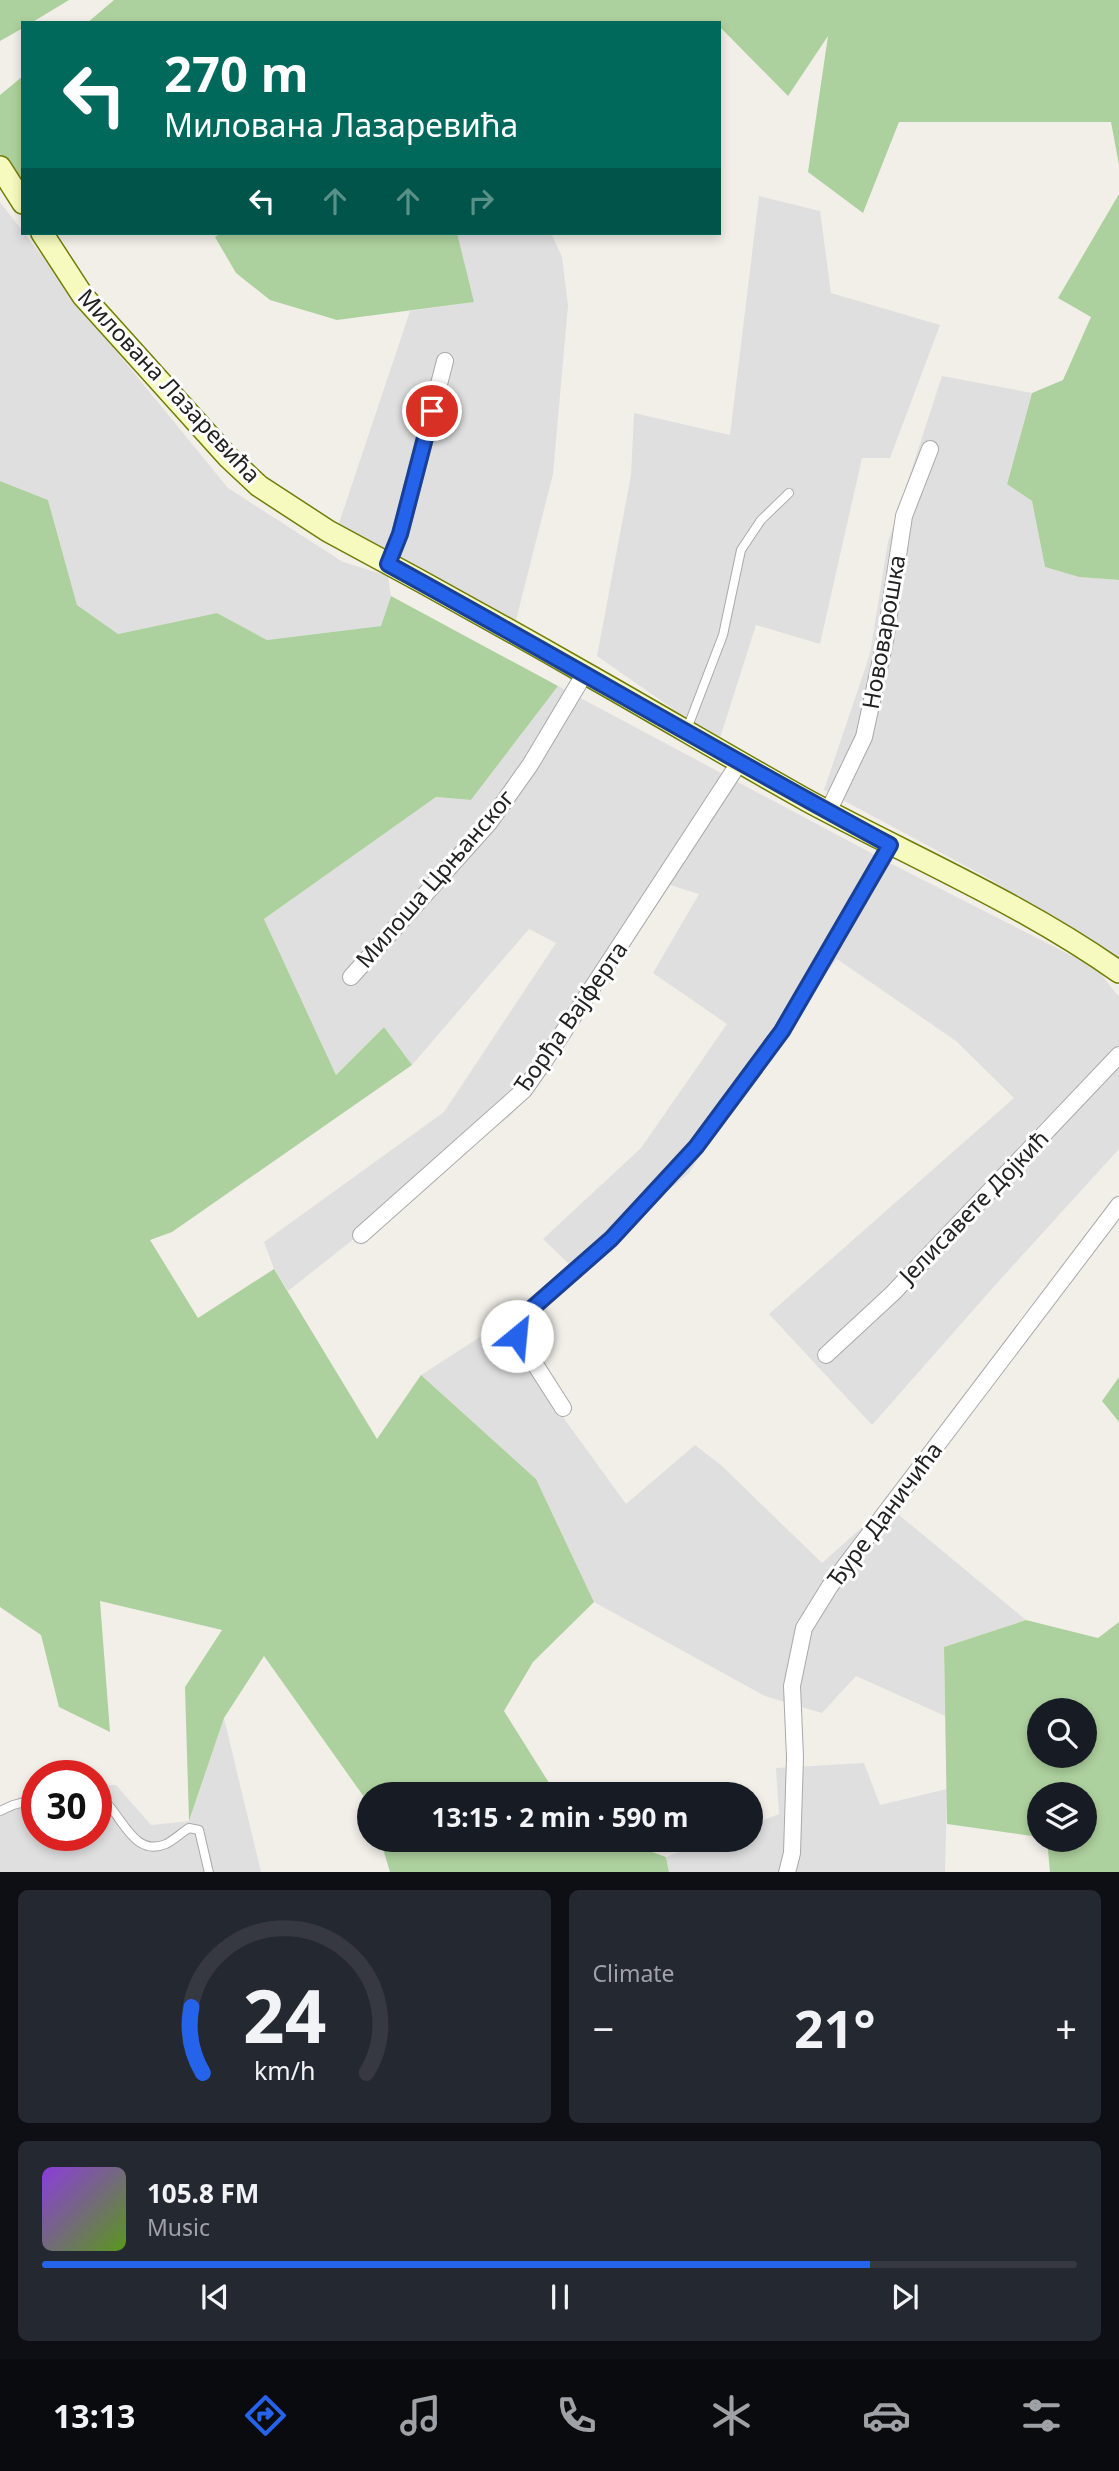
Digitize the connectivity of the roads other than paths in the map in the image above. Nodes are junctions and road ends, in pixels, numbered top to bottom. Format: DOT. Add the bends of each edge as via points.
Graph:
graph roads {
  1 [pos="0,167"];
  2 [pos="21,200"];
  3 [pos="43,235"];
  4 [pos="445,361"];
  5 [pos="930,449"];
  6 [pos="789,494"];
  7 [pos="388,564"];
  8 [pos="585,673"];
  9 [pos="686,732"];
  10 [pos="739,763"];
  11 [pos="828,812"];
  12 [pos="890,845"];
  13 [pos="1119,972"];
  14 [pos="351,977"];
  15 [pos="1119,1055"];
  16 [pos="1119,1205"];
  17 [pos="361,1235"];
  18 [pos="826,1355"];
  19 [pos="563,1408"];
  20 [pos="21,1803"];
  21 [pos="112,1807"];
  22 [pos="0,1811"];
  23 [pos="209,1872"];
  24 [pos="788,1872"];
  1 -- 2 [label="street"];
  3 -- 7 [label="street, Милована Лазаревића" via="83,296 228,457 290,508"];
  4 -- 7 [label="street"];
  5 -- 11 [label="street, Нововарошка" via="904,516 885,641 864,737"];
  6 -- 9 [label="lane" via="761,520 741,550 723,635"];
  7 -- 8 [label="street, Милована Лазаревића"];
  8 -- 9 [label="street, Милована Лазаревића"];
  8 -- 14 [label="street, Милоша Црњанског" via="489,823"];
  9 -- 10 [label="street, Милована Лазаревића"];
  10 -- 11 [label="street, Милована Лазаревића"];
  10 -- 17 [label="street, Ђорђа Вајферта" via="524,1090"];
  11 -- 12 [label="street, Милована Лазаревића"];
  12 -- 13 [label="street, Милована Лазаревића" via="1025,913"];
  12 -- 19 [label="street" via="782,1031 696,1147 611,1239 521,1318 517,1336"];
  15 -- 18 [label="street, Јелисавете Дојкић" via="893,1293"];
  16 -- 24 [label="street, Ђуре Даничића" via="830,1586 804,1628 792,1686 795,1757"];
  20 -- 22 [label="lane"];
  21 -- 23 [label="lane" via="130,1835 141,1843 162,1845 189,1828 199,1830"];
}
